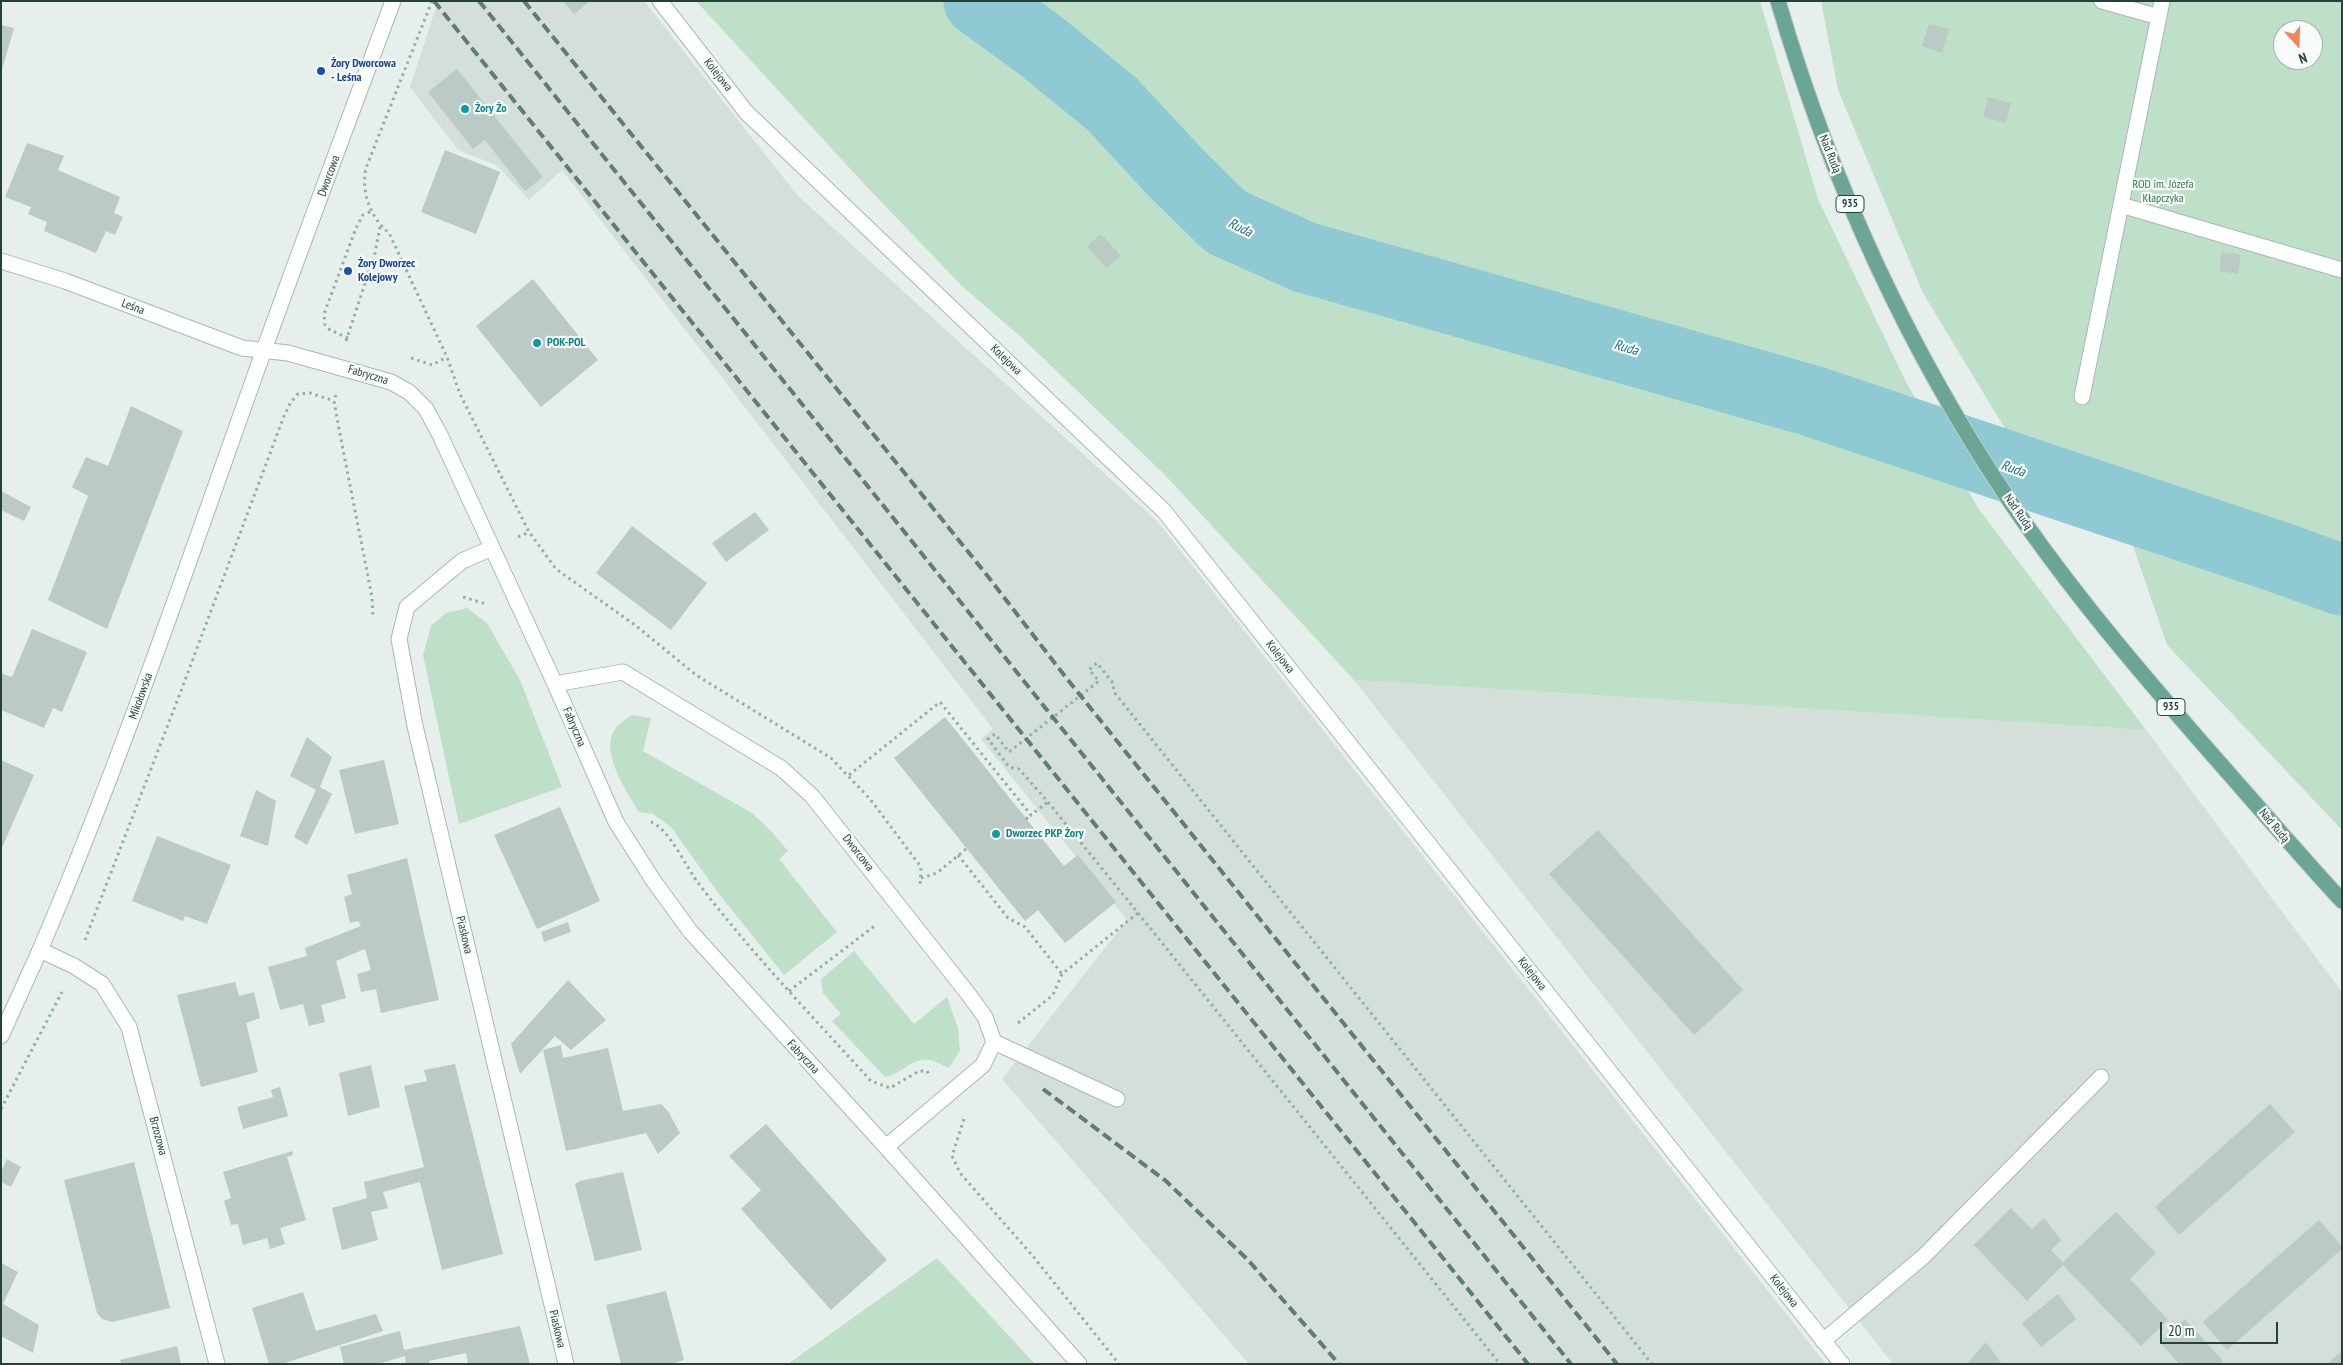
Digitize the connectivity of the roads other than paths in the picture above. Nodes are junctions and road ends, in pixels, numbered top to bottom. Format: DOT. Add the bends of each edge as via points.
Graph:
graph roads {
  1 [pos="393,1"];
  2 [pos="660,1"];
  3 [pos="1778,1"];
  4 [pos="2102,1"];
  5 [pos="2162,1"];
  6 [pos="2159,17"];
  7 [pos="2121,205"];
  8 [pos="1,261"];
  9 [pos="2342,270"];
  10 [pos="264,350"];
  11 [pos="2082,397"];
  12 [pos="492,548"];
  13 [pos="555,684"];
  14 [pos="2342,901"];
  15 [pos="40,950"];
  16 [pos="1,1036"];
  17 [pos="994,1042"];
  18 [pos="2101,1077"];
  19 [pos="1117,1099"];
  20 [pos="886,1147"];
  21 [pos="1823,1340"];
  22 [pos="217,1364"];
  23 [pos="566,1364"];
  24 [pos="1079,1364"];
  25 [pos="1842,1364"];
  1 -- 10 [label="street, Dworcowa"];
  2 -- 21 [label="street, Kolejowa" via="746,112 1164,511"];
  3 -- 14 [label="main road, Nad Rudą / 935" via="1807,93 1850,204 1890,292 1946,398 2011,503 2138,669 2283,838"];
  4 -- 6 [label="street"];
  5 -- 6 [label="street"];
  6 -- 7 [label="street"];
  7 -- 9 [label="street"];
  7 -- 11 [label="street"];
  8 -- 10 [label="street, Leśna" via="65,281 242,348"];
  10 -- 12 [label="street, Fabryczna" via="288,352 345,368 391,382 410,392 426,409 440,435"];
  10 -- 15 [label="street, Mikołowska" via="136,711"];
  12 -- 13 [label="street, Fabryczna"];
  12 -- 23 [label="street, Piaskowa" via="462,561 407,607 399,639 415,726"];
  13 -- 17 [label="street, Dworcowa" via="623,672 780,768 812,796 900,907 985,1017"];
  13 -- 20 [label="street, Fabryczna" via="616,822 653,880 690,931"];
  15 -- 16 [label="street, Mikołowska"];
  15 -- 22 [label="street, Brzozowa" via="102,984 129,1027"];
  17 -- 19 [label="street"];
  17 -- 20 [label="street" via="983,1065"];
  18 -- 21 [label="street" via="1924,1256"];
  20 -- 24 [label="street, Fabryczna"];
  21 -- 25 [label="street, Kolejowa"];
}
